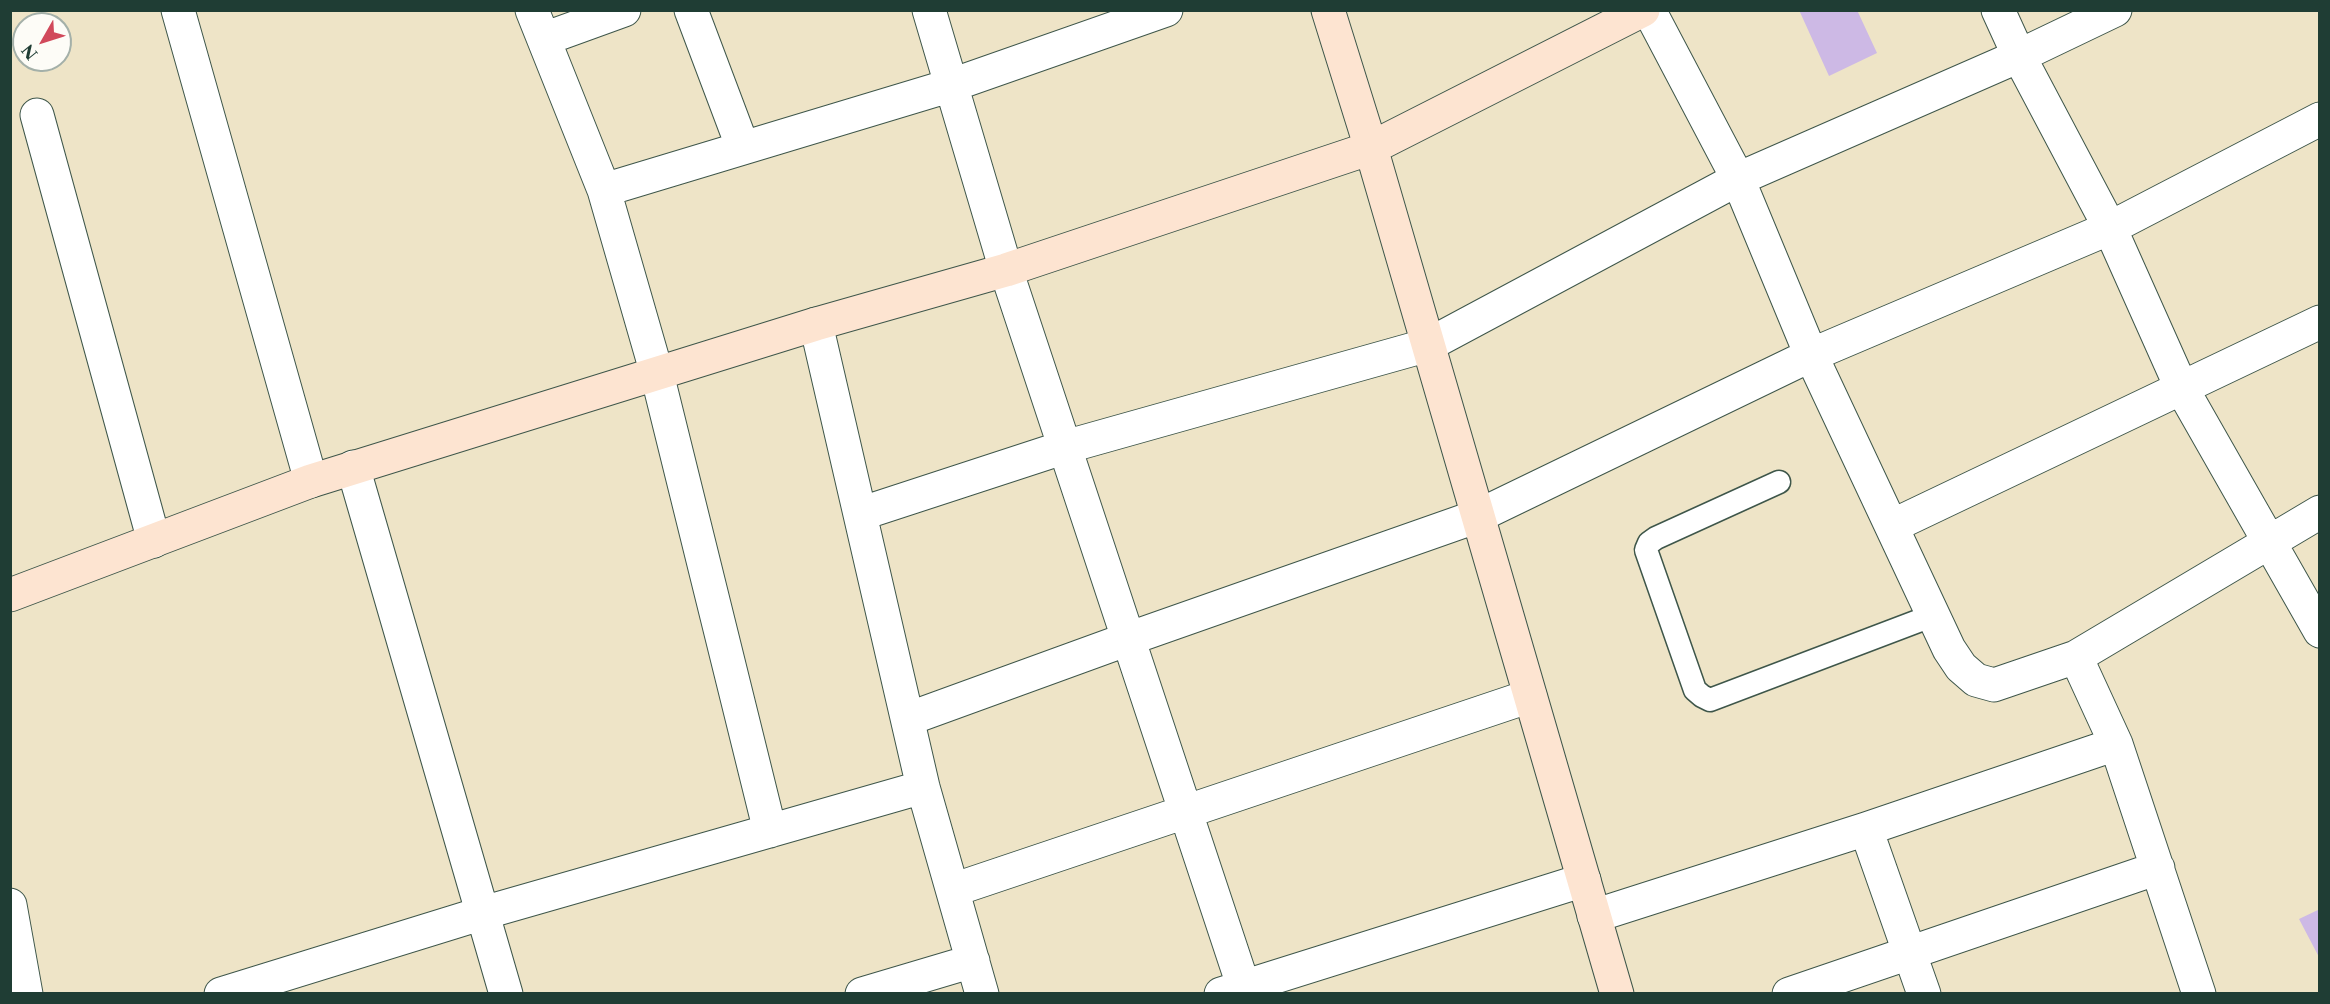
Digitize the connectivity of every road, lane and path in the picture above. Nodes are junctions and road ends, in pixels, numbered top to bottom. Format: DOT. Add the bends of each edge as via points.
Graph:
graph roads {
  1 [pos="178,10"];
  2 [pos="624,10"];
  3 [pos="691,10"];
  4 [pos="929,10"];
  5 [pos="1166,10"];
  6 [pos="1328,10"];
  7 [pos="1643,10"];
  8 [pos="1649,10"];
  9 [pos="1998,10"];
  10 [pos="2115,10"];
  11 [pos="538,25"];
  12 [pos="2019,56"];
  13 [pos="952,85"];
  14 [pos="37,115"];
  15 [pos="2319,118"];
  16 [pos="743,148"];
  17 [pos="1371,148"];
  18 [pos="1738,179"];
  19 [pos="604,190"];
  20 [pos="2110,228"];
  21 [pos="1006,270"];
  22 [pos="2319,322"];
  23 [pos="816,324"];
  24 [pos="1428,345"];
  25 [pos="1811,356"];
  26 [pos="657,374"];
  27 [pos="2181,387"];
  28 [pos="1065,447"];
  29 [pos="353,467"];
  30 [pos="311,481"];
  31 [pos="1779,482"];
  32 [pos="2319,512"];
  33 [pos="860,514"];
  34 [pos="1478,516"];
  35 [pos="1892,526"];
  36 [pos="154,540"];
  37 [pos="2268,542"];
  38 [pos="10,595"];
  39 [pos="1934,615"];
  40 [pos="2319,631"];
  41 [pos="1128,639"];
  42 [pos="2076,657"];
  43 [pos="1530,696"];
  44 [pos="908,720"];
  45 [pos="2116,744"];
  46 [pos="923,787"];
  47 [pos="1185,812"];
  48 [pos="1866,829"];
  49 [pos="770,831"];
  50 [pos="2158,868"];
  51 [pos="1584,880"];
  52 [pos="953,890"];
  53 [pos="10,905"];
  54 [pos="483,913"];
  55 [pos="1594,916"];
  56 [pos="1911,952"];
  57 [pos="973,961"];
  58 [pos="1237,991"];
  59 [pos="2190,991"];
  60 [pos="26,993"];
  61 [pos="221,993"];
  62 [pos="506,993"];
  63 [pos="862,993"];
  64 [pos="982,993"];
  65 [pos="1617,993"];
  66 [pos="1789,993"];
  67 [pos="1924,993"];
  1 -- 30 [label="street"];
  2 -- 11 [label="street"];
  3 -- 16 [label="street"];
  4 -- 13 [label="street"];
  5 -- 13 [label="street"];
  6 -- 17 [label="street"];
  7 -- 17 [label="street"];
  8 -- 18 [label="street"];
  9 -- 12 [label="street"];
  10 -- 12 [label="street"];
  11 -- 19 [label="street"];
  12 -- 18 [label="street"];
  12 -- 20 [label="street"];
  13 -- 16 [label="street"];
  13 -- 21 [label="street"];
  14 -- 36 [label="street"];
  15 -- 20 [label="street"];
  16 -- 19 [label="street"];
  17 -- 21 [label="street"];
  17 -- 24 [label="street"];
  18 -- 24 [label="street"];
  18 -- 25 [label="street"];
  19 -- 26 [label="street"];
  20 -- 25 [label="street"];
  20 -- 27 [label="street"];
  21 -- 23 [label="street"];
  21 -- 28 [label="street"];
  22 -- 27 [label="street"];
  23 -- 26 [label="street"];
  23 -- 33 [label="street"];
  24 -- 28 [label="street"];
  24 -- 34 [label="street"];
  25 -- 34 [label="street"];
  25 -- 35 [label="street"];
  26 -- 29 [label="street"];
  26 -- 49 [label="street"];
  27 -- 35 [label="street"];
  27 -- 37 [label="street"];
  28 -- 33 [label="street"];
  28 -- 41 [label="street"];
  29 -- 30 [label="street"];
  29 -- 54 [label="street"];
  30 -- 36 [label="street"];
  31 -- 39 [label="lane" via="1656,538 1646,550 1695,690 1710,700"];
  32 -- 37 [label="street"];
  33 -- 44 [label="street"];
  34 -- 41 [label="street"];
  34 -- 43 [label="street"];
  35 -- 39 [label="street"];
  36 -- 38 [label="street"];
  37 -- 40 [label="street"];
  37 -- 42 [label="street"];
  39 -- 42 [label="street" via="1949,649 1976,680 1994,685"];
  41 -- 44 [label="street"];
  41 -- 47 [label="street"];
  42 -- 45 [label="street"];
  43 -- 47 [label="street"];
  43 -- 51 [label="street"];
  44 -- 46 [label="street"];
  45 -- 48 [label="street"];
  45 -- 50 [label="street"];
  46 -- 49 [label="street"];
  46 -- 52 [label="street"];
  47 -- 52 [label="street"];
  47 -- 58 [label="street"];
  48 -- 55 [label="street"];
  48 -- 56 [label="street"];
  49 -- 54 [label="street"];
  50 -- 56 [label="street"];
  50 -- 59 [label="street"];
  51 -- 55 [label="street"];
  51 -- 58 [label="street"];
  52 -- 57 [label="street"];
  53 -- 60 [label="street"];
  54 -- 61 [label="street"];
  54 -- 62 [label="street"];
  55 -- 65 [label="street"];
  56 -- 66 [label="street"];
  56 -- 67 [label="street"];
  57 -- 63 [label="street"];
  57 -- 64 [label="street"];
}
